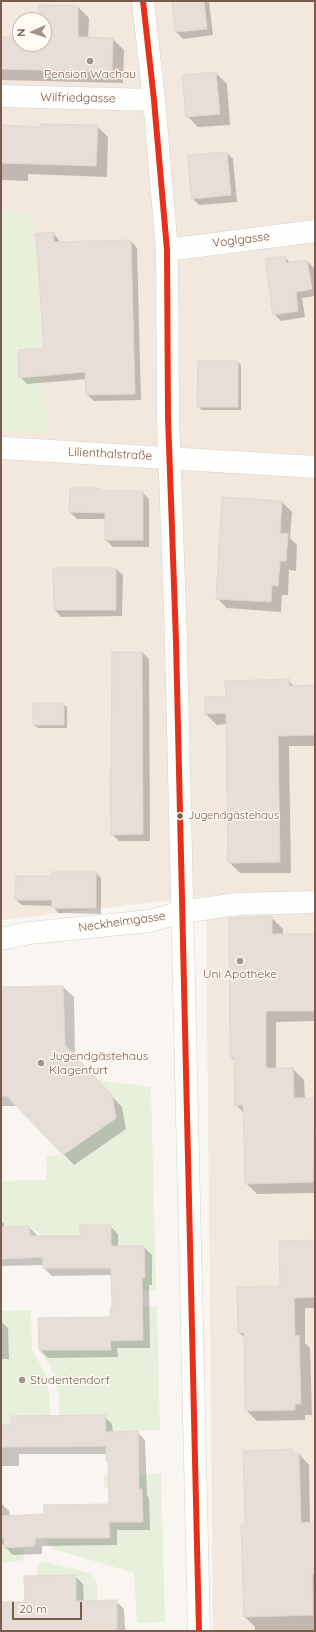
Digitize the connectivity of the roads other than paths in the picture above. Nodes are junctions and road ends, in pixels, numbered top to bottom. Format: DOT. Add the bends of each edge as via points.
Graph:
graph roads {
  1 [pos="143,1"];
  2 [pos="1,96"];
  3 [pos="154,100"];
  4 [pos="315,231"];
  5 [pos="166,250"];
  6 [pos="1,448"];
  7 [pos="170,457"];
  8 [pos="315,467"];
  9 [pos="315,902"];
  10 [pos="182,912"];
  11 [pos="1,939"];
  12 [pos="198,1631"];
  1 -- 3 [label="street"];
  2 -- 3 [label="street, Wilfriedgasse"];
  3 -- 5 [label="street"];
  4 -- 5 [label="street, Voglgasse"];
  5 -- 7 [label="street"];
  6 -- 7 [label="street, Lilienthalstraße"];
  7 -- 8 [label="street, Lilienthalstraße"];
  7 -- 10 [label="street"];
  9 -- 10 [label="street, Neckheimgasse" via="237,904"];
  10 -- 11 [label="street, Neckheimgasse" via="150,920 29,933"];
  10 -- 12 [label="street"];
}
